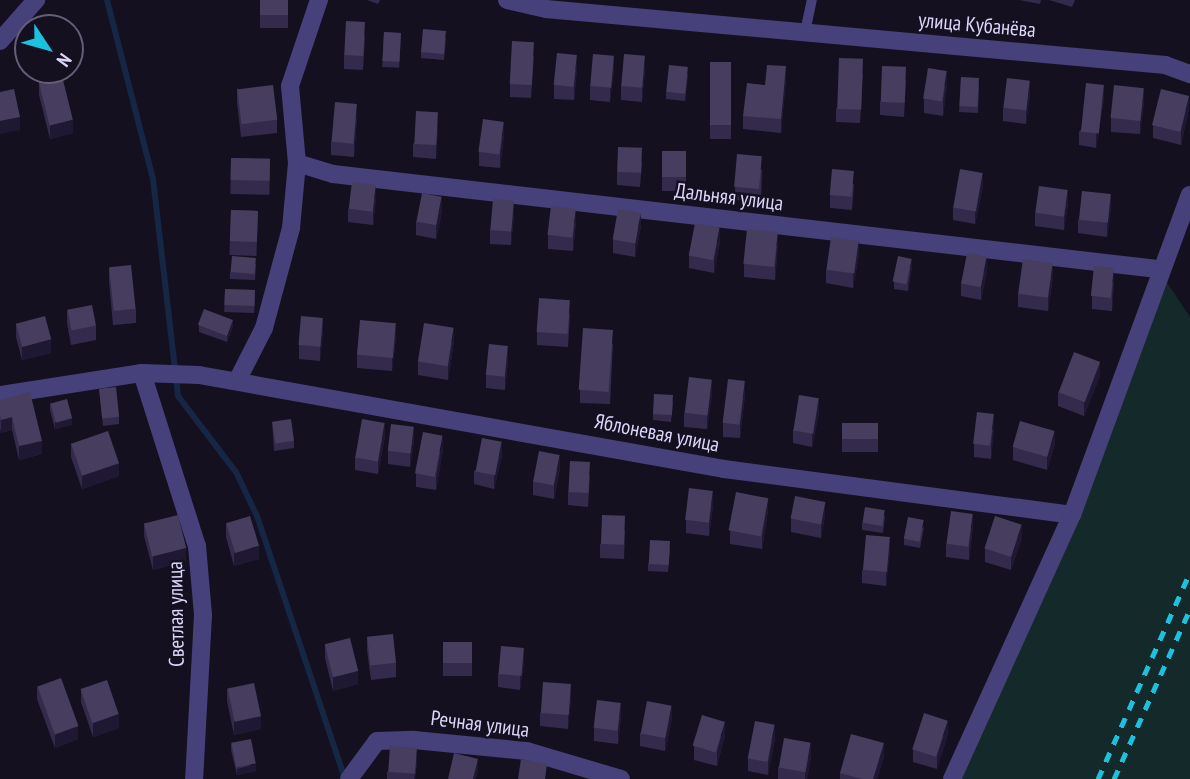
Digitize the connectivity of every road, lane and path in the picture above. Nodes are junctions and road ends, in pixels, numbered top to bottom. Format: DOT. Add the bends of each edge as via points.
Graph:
graph roads {
  1 [pos="36,0"];
  2 [pos="319,0"];
  3 [pos="507,0"];
  4 [pos="812,0"];
  5 [pos="805,32"];
  6 [pos="0,41"];
  7 [pos="1190,74"];
  8 [pos="297,163"];
  9 [pos="1190,195"];
  10 [pos="1158,269"];
  11 [pos="142,373"];
  12 [pos="237,381"];
  13 [pos="0,395"];
  14 [pos="1072,515"];
  15 [pos="194,779"];
  16 [pos="349,779"];
  17 [pos="621,779"];
  18 [pos="951,779"];
  1 -- 6 [label="street"];
  2 -- 8 [label="street" via="290,86"];
  3 -- 5 [label="street, улица Кубанёва"];
  4 -- 5 [label="lane"];
  5 -- 7 [label="street, улица Кубанёва" via="1166,65"];
  8 -- 10 [label="street, Дальняя улица" via="333,174"];
  8 -- 12 [label="street" via="276,290"];
  9 -- 10 [label="street"];
  10 -- 14 [label="street"];
  11 -- 12 [label="street, Яблоневая улица"];
  11 -- 13 [label="street, Яблоневая улица"];
  11 -- 15 [label="street, Светлая улица" via="197,546 202,615"];
  12 -- 14 [label="street, Яблоневая улица" via="724,469"];
  14 -- 18 [label="street"];
  16 -- 17 [label="street, Речная улица" via="377,741 414,740 527,751"];
}
